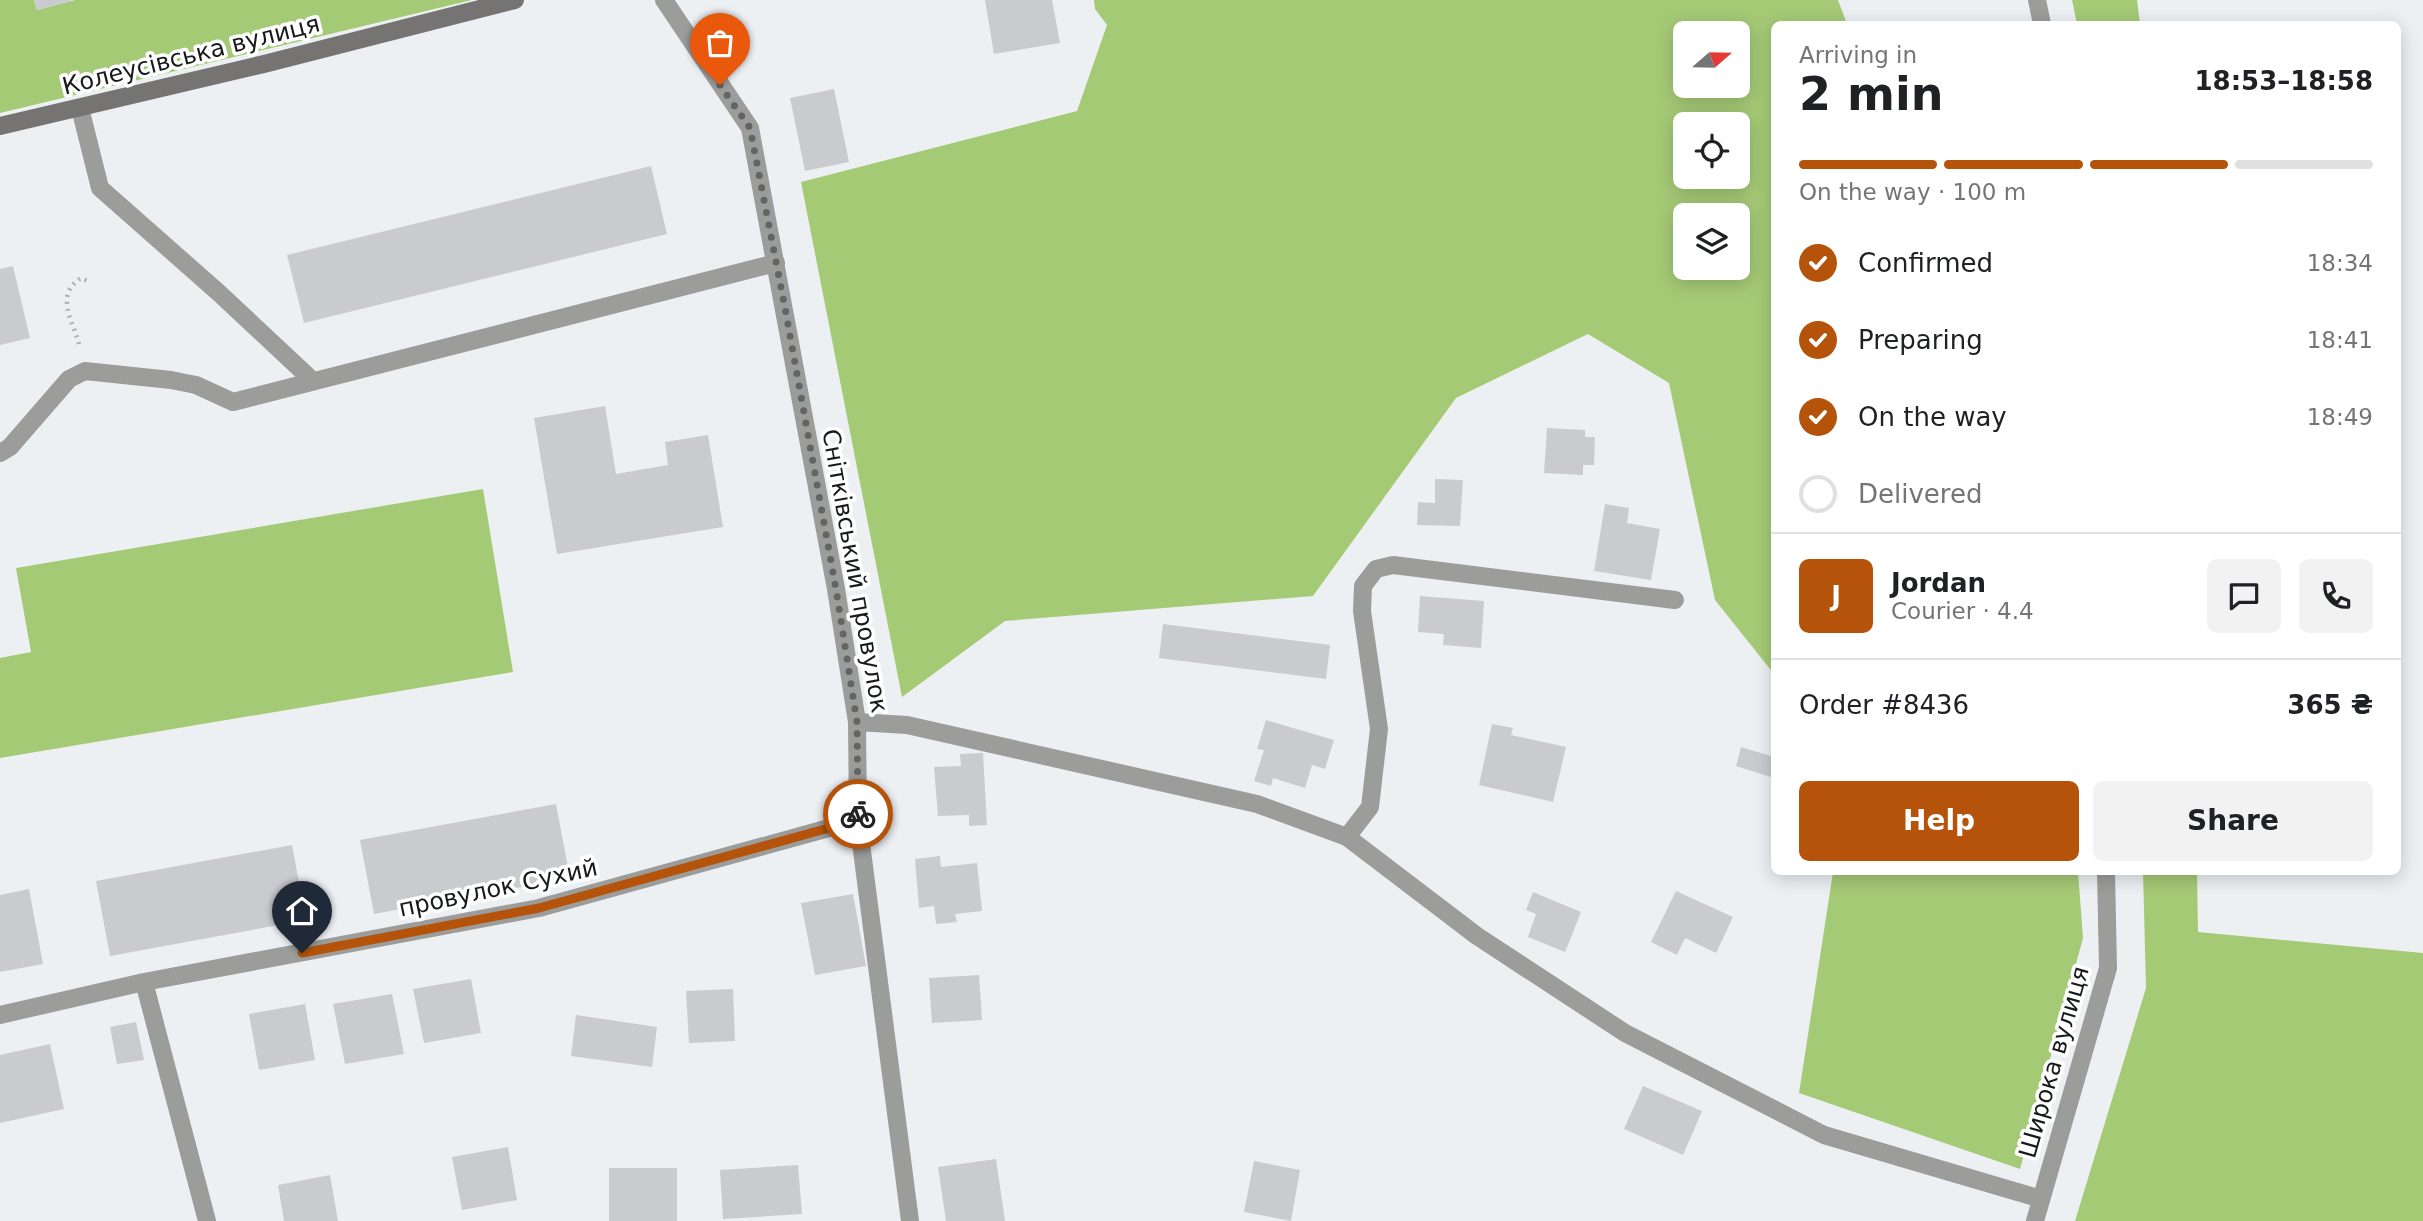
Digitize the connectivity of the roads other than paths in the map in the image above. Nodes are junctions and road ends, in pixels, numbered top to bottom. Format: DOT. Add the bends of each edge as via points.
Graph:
graph roads {
  1 [pos="515,0"];
  2 [pos="664,0"];
  3 [pos="2037,0"];
  4 [pos="2041,21"];
  5 [pos="79,108"];
  6 [pos="0,126"];
  7 [pos="776,262"];
  8 [pos="313,382"];
  9 [pos="0,453"];
  10 [pos="1675,600"];
  11 [pos="857,722"];
  12 [pos="858,820"];
  13 [pos="1347,836"];
  14 [pos="2106,875"];
  15 [pos="144,982"];
  16 [pos="0,1014"];
  17 [pos="2041,1199"];
  18 [pos="207,1221"];
  19 [pos="910,1221"];
  20 [pos="2035,1221"];
  1 -- 5 [label="street, Колеусівська вулиця"];
  2 -- 7 [label="street, Снітківський провулок" via="750,128"];
  3 -- 4 [label="street"];
  5 -- 6 [label="street, Колеусівська вулиця"];
  5 -- 8 [label="street" via="100,188"];
  7 -- 8 [label="street"];
  7 -- 11 [label="street, Снітківський провулок"];
  8 -- 9 [label="street" via="233,402 183,382 85,371 69,379"];
  10 -- 13 [label="street" via="1393,565 1376,569 1363,586 1362,611 1380,729 1370,807"];
  11 -- 12 [label="street, Снітківський провулок"];
  11 -- 13 [label="street" via="906,725 1257,804"];
  12 -- 15 [label="street, провулок Сухий" via="539,908"];
  12 -- 19 [label="street, Снітківський провулок"];
  13 -- 17 [label="street" via="1477,936 1625,1033 1824,1135"];
  14 -- 17 [label="street, Широка вулиця" via="2108,968"];
  15 -- 16 [label="street, провулок Сухий"];
  15 -- 18 [label="street"];
  17 -- 20 [label="street, Широка вулиця"];
}
